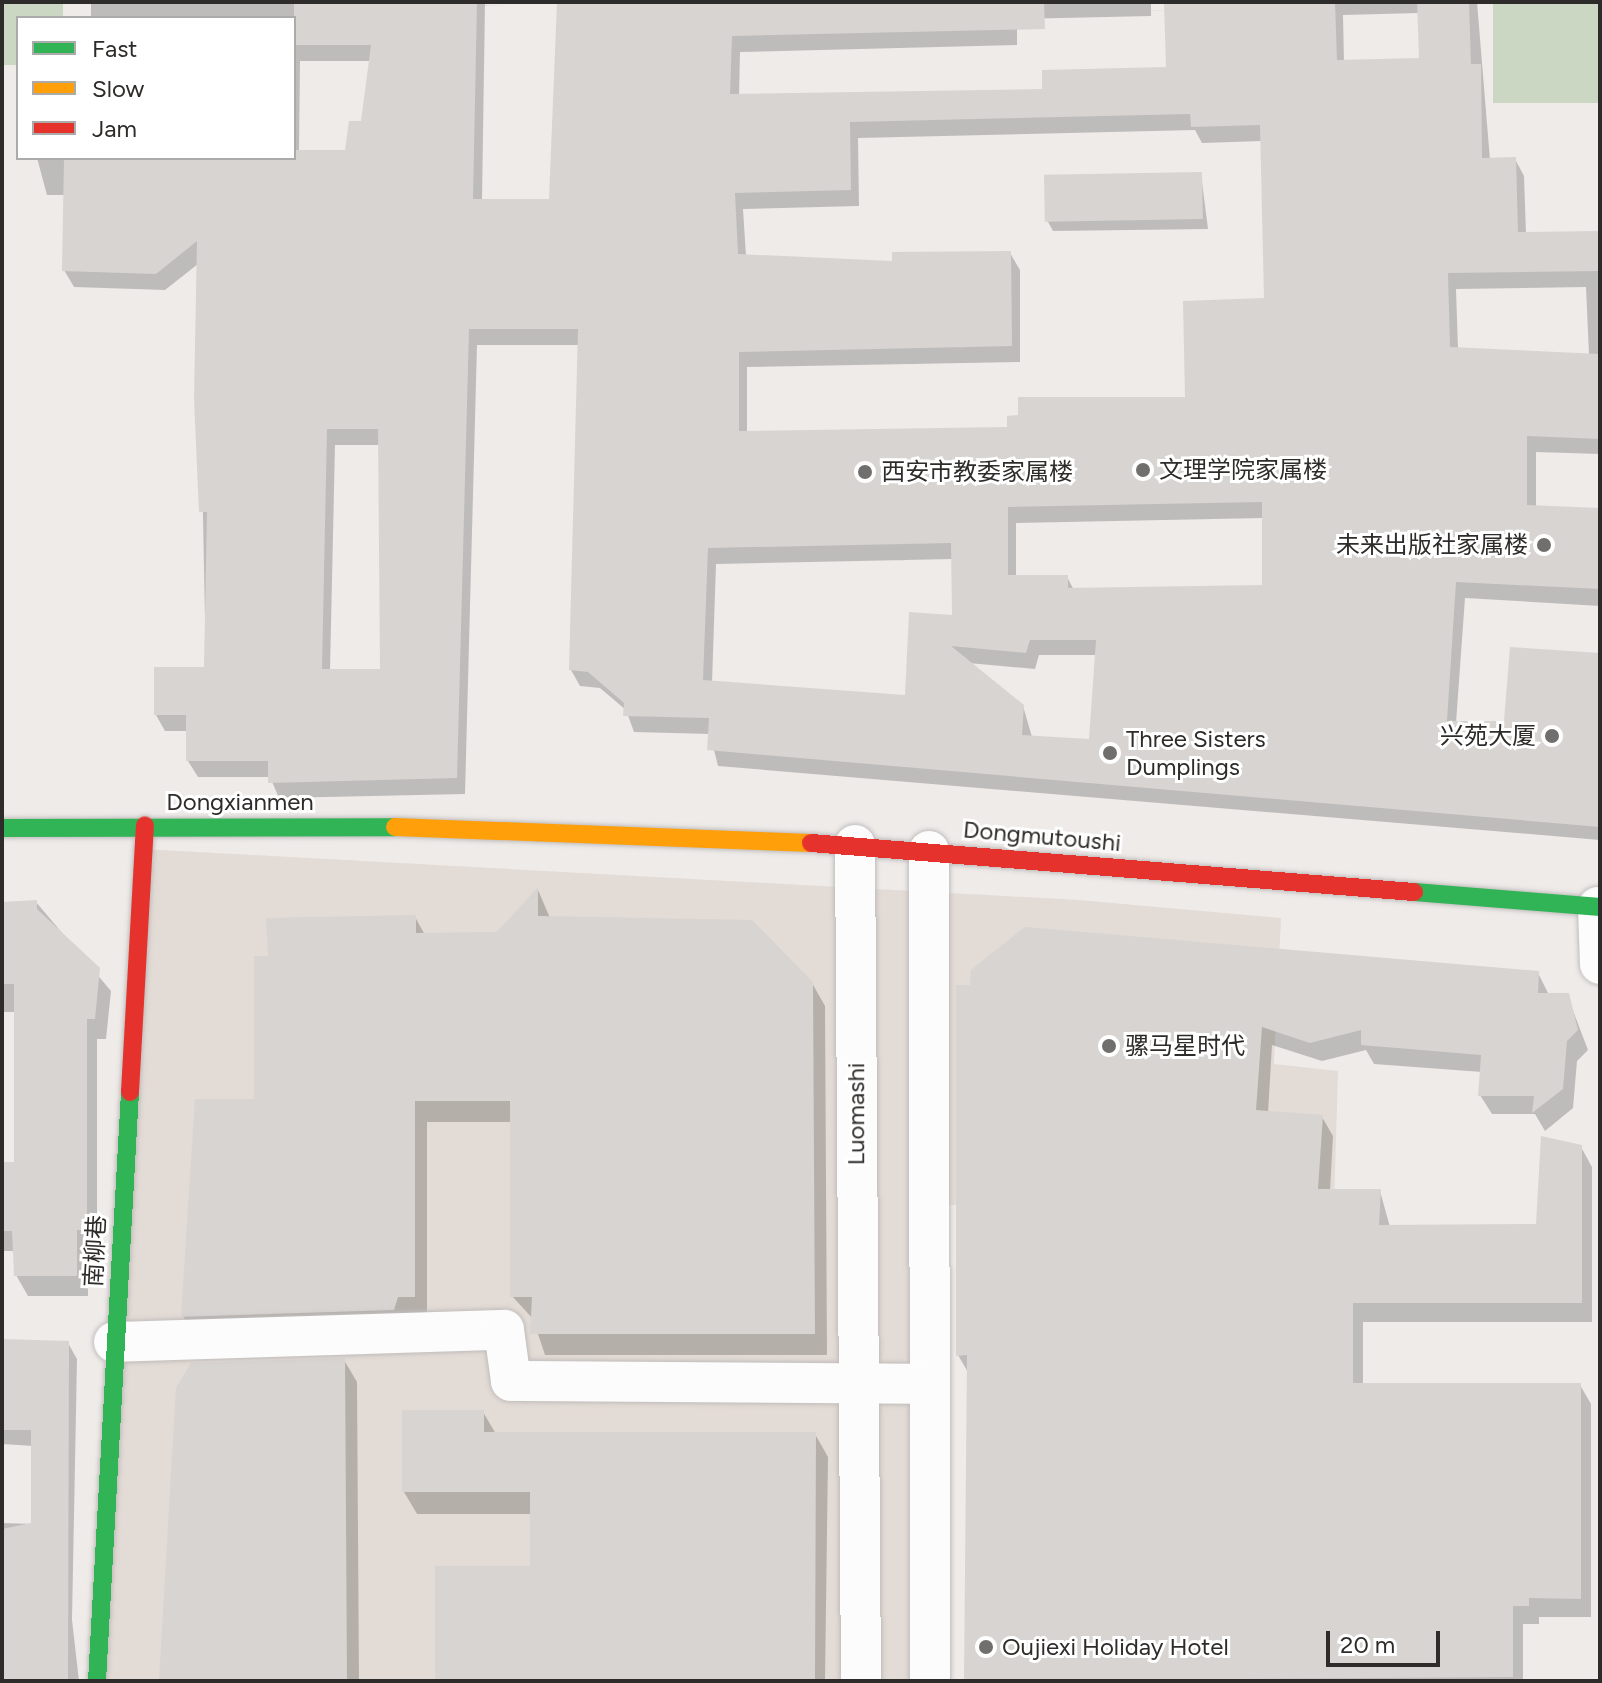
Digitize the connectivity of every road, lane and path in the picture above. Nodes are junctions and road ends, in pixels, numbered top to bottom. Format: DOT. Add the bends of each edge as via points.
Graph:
graph roads {
  1 [pos="145,825"];
  2 [pos="479,827"];
  3 [pos="2,828"];
  4 [pos="855,845"];
  5 [pos="929,851"];
  6 [pos="1599,907"];
  7 [pos="1600,964"];
  8 [pos="114,1342"];
  9 [pos="858,1383"];
  10 [pos="930,1384"];
  11 [pos="97,1681"];
  12 [pos="861,1681"];
  13 [pos="930,1681"];
  1 -- 2 [label="street, Dongxianmen"];
  1 -- 3 [label="street, Dongxianmen"];
  1 -- 8 [label="street, 南柳巷"];
  2 -- 4 [label="street, Dongmutoushi"];
  4 -- 5 [label="street, Dongmutoushi"];
  4 -- 9 [label="street, Luomashi"];
  5 -- 6 [label="street, Dongmutoushi"];
  5 -- 10 [label="street"];
  6 -- 7 [label="street"];
  8 -- 9 [label="street" via="504,1330 511,1381"];
  8 -- 11 [label="street, 南柳巷"];
  9 -- 10 [label="street"];
  9 -- 12 [label="street, Luomashi"];
  10 -- 13 [label="street"];
}
